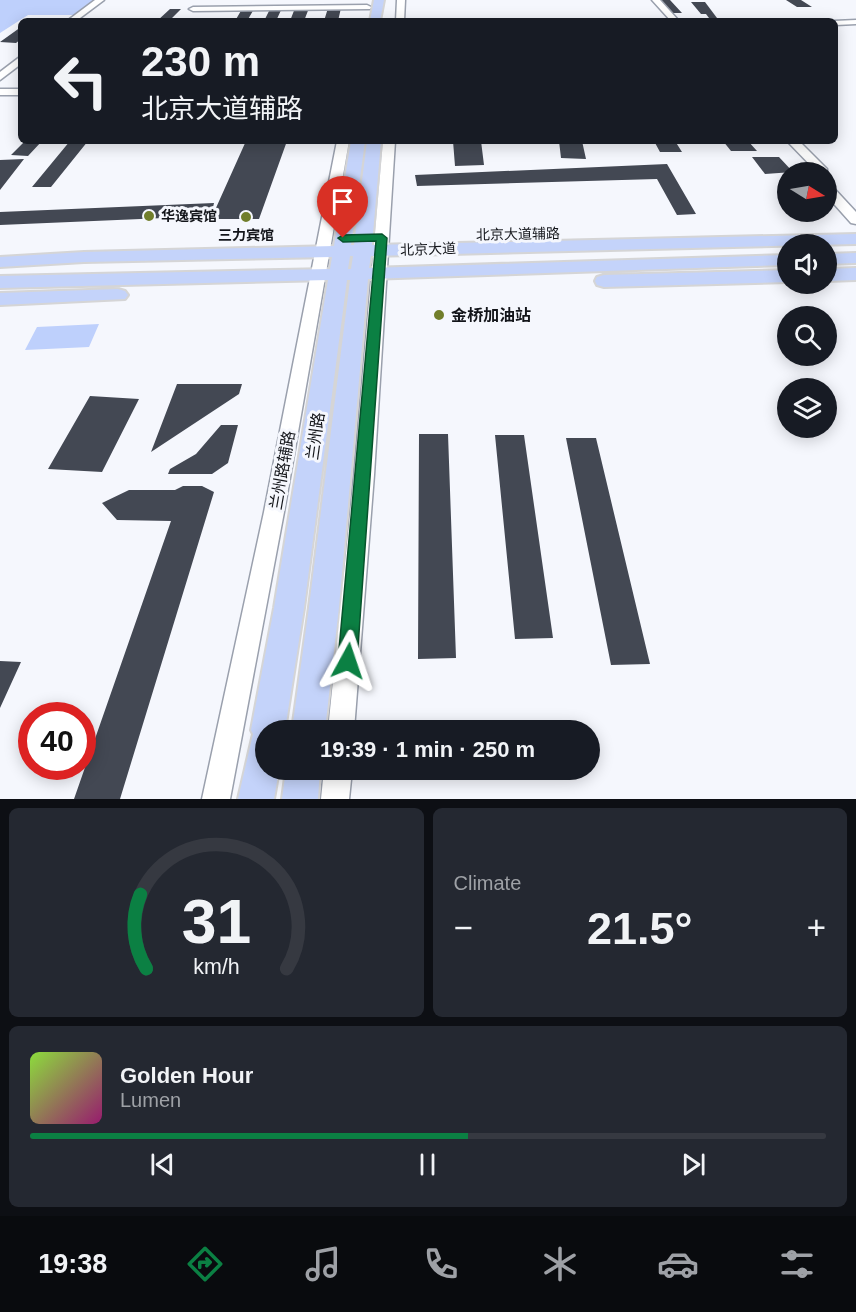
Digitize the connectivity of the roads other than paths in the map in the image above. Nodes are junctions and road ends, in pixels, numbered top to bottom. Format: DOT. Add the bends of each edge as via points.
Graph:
graph roads {
  1 [pos="100,0"];
  2 [pos="110,0"];
  3 [pos="379,0"];
  4 [pos="391,0"];
  5 [pos="401,0"];
  6 [pos="655,0"];
  7 [pos="367,7"];
  8 [pos="193,9"];
  9 [pos="389,14"];
  10 [pos="75,18"];
  11 [pos="86,18"];
  12 [pos="376,18"];
  13 [pos="400,18"];
  14 [pos="670,18"];
  15 [pos="856,22"];
  16 [pos="838,23"];
  17 [pos="18,62"];
  18 [pos="18,75"];
  19 [pos="0,77"];
  20 [pos="0,87"];
  21 [pos="0,92"];
  22 [pos="18,92"];
  23 [pos="343,144"];
  24 [pos="357,144"];
  25 [pos="373,144"];
  26 [pos="388,144"];
  27 [pos="786,144"];
  28 [pos="796,144"];
  29 [pos="803,162"];
  30 [pos="813,162"];
  31 [pos="837,187"];
  32 [pos="837,200"];
  33 [pos="856,207"];
  34 [pos="856,220"];
  35 [pos="856,225"];
  36 [pos="856,239"];
  37 [pos="0,248"];
  38 [pos="856,258"];
  39 [pos="837,259"];
  40 [pos="777,260"];
  41 [pos="0,261"];
  42 [pos="350,263"];
  43 [pos="856,274"];
  44 [pos="837,275"];
  45 [pos="777,276"];
  46 [pos="0,282"];
  47 [pos="0,299"];
  48 [pos="270,720"];
  49 [pos="309,720"];
  50 [pos="342,720"];
  51 [pos="259,780"];
  52 [pos="302,780"];
  53 [pos="337,780"];
  54 [pos="216,799"];
  55 [pos="256,799"];
  56 [pos="300,799"];
  57 [pos="335,799"];
  1 -- 10 [label="street"];
  2 -- 11 [label="street"];
  3 -- 12 [label="main road"];
  4 -- 9 [label="main road"];
  5 -- 13 [label="street"];
  6 -- 14 [label="street"];
  7 -- 8 [label="street"];
  15 -- 16 [label="street"];
  17 -- 19 [label="street"];
  18 -- 20 [label="street"];
  21 -- 22 [label="street"];
  23 -- 42 [label="street, 兰州路辅路"];
  24 -- 42 [label="main road, 兰州路"];
  25 -- 42 [label="main road, 兰州路"];
  26 -- 42 [label="street, 兰州路辅路"];
  27 -- 29 [label="street"];
  28 -- 30 [label="street"];
  31 -- 33 [label="street"];
  32 -- 34 [label="street"];
  35 -- 42 [label="main road, 北京大道辅路"];
  36 -- 42 [label="main road, 北京大道"];
  37 -- 42 [label="main road, 北京大道辅路"];
  38 -- 39 [label="main road"];
  40 -- 42 [label="main road, 北京大道"];
  41 -- 42 [label="main road, 北京大道"];
  42 -- 45 [label="main road, 北京大道辅路"];
  42 -- 46 [label="main road, 北京大道"];
  42 -- 47 [label="main road, 北京大道辅路"];
  42 -- 48 [label="main road, 兰州路"];
  42 -- 49 [label="main road, 兰州路" via="324,607"];
  42 -- 50 [label="street, 兰州路辅路" via="364,476"];
  42 -- 54 [label="street, 兰州路辅路"];
  43 -- 44 [label="main road"];
  51 -- 55 [label="main road"];
  52 -- 56 [label="main road"];
  53 -- 57 [label="street"];
}
